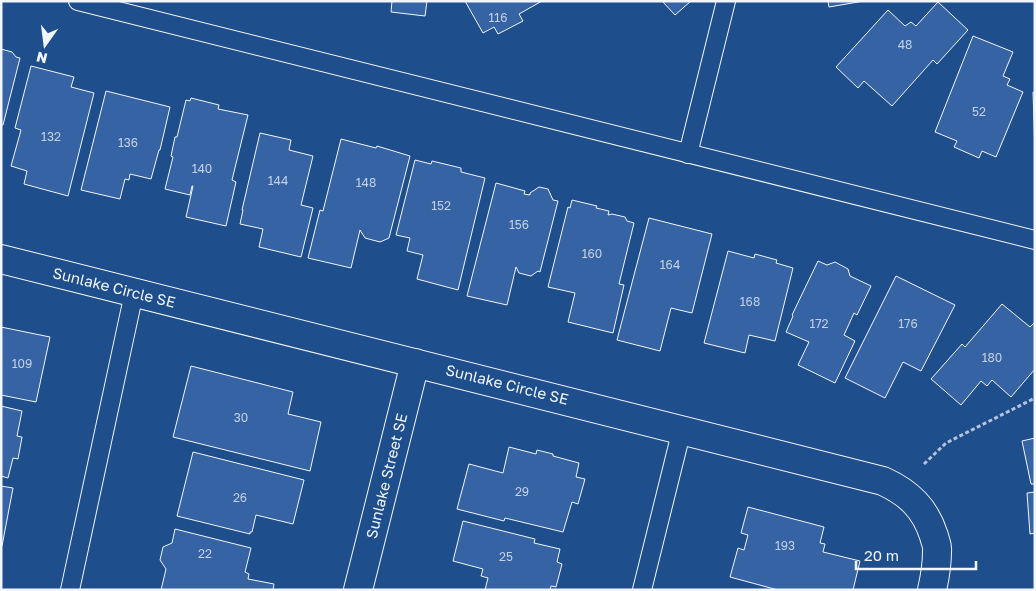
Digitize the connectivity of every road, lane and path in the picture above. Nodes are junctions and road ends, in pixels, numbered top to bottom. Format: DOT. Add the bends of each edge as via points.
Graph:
graph roads {
  1 [pos="78,1"];
  2 [pos="726,1"];
  3 [pos="688,154"];
  4 [pos="1035,240"];
  5 [pos="1,259"];
  6 [pos="134,293"];
  7 [pos="415,362"];
  8 [pos="1035,398"];
  9 [pos="682,429"];
  10 [pos="898,488"];
  11 [pos="70,590"];
  12 [pos="358,590"];
  13 [pos="642,590"];
  14 [pos="932,590"];
  1 -- 3 [label="lane"];
  2 -- 3 [label="lane"];
  3 -- 4 [label="lane"];
  5 -- 6 [label="street, Sunlake Circle SE"];
  6 -- 7 [label="street, Sunlake Circle SE"];
  6 -- 11 [label="lane"];
  7 -- 9 [label="street, Sunlake Circle SE"];
  7 -- 12 [label="street, Sunlake Street SE"];
  8 -- 10 [label="path" via="946,444"];
  9 -- 10 [label="street, Sunlake Circle SE" via="883,481"];
  9 -- 13 [label="lane"];
  10 -- 14 [label="street, Sunlake Circle SE" via="914,501 929,521 938,549"];
}
